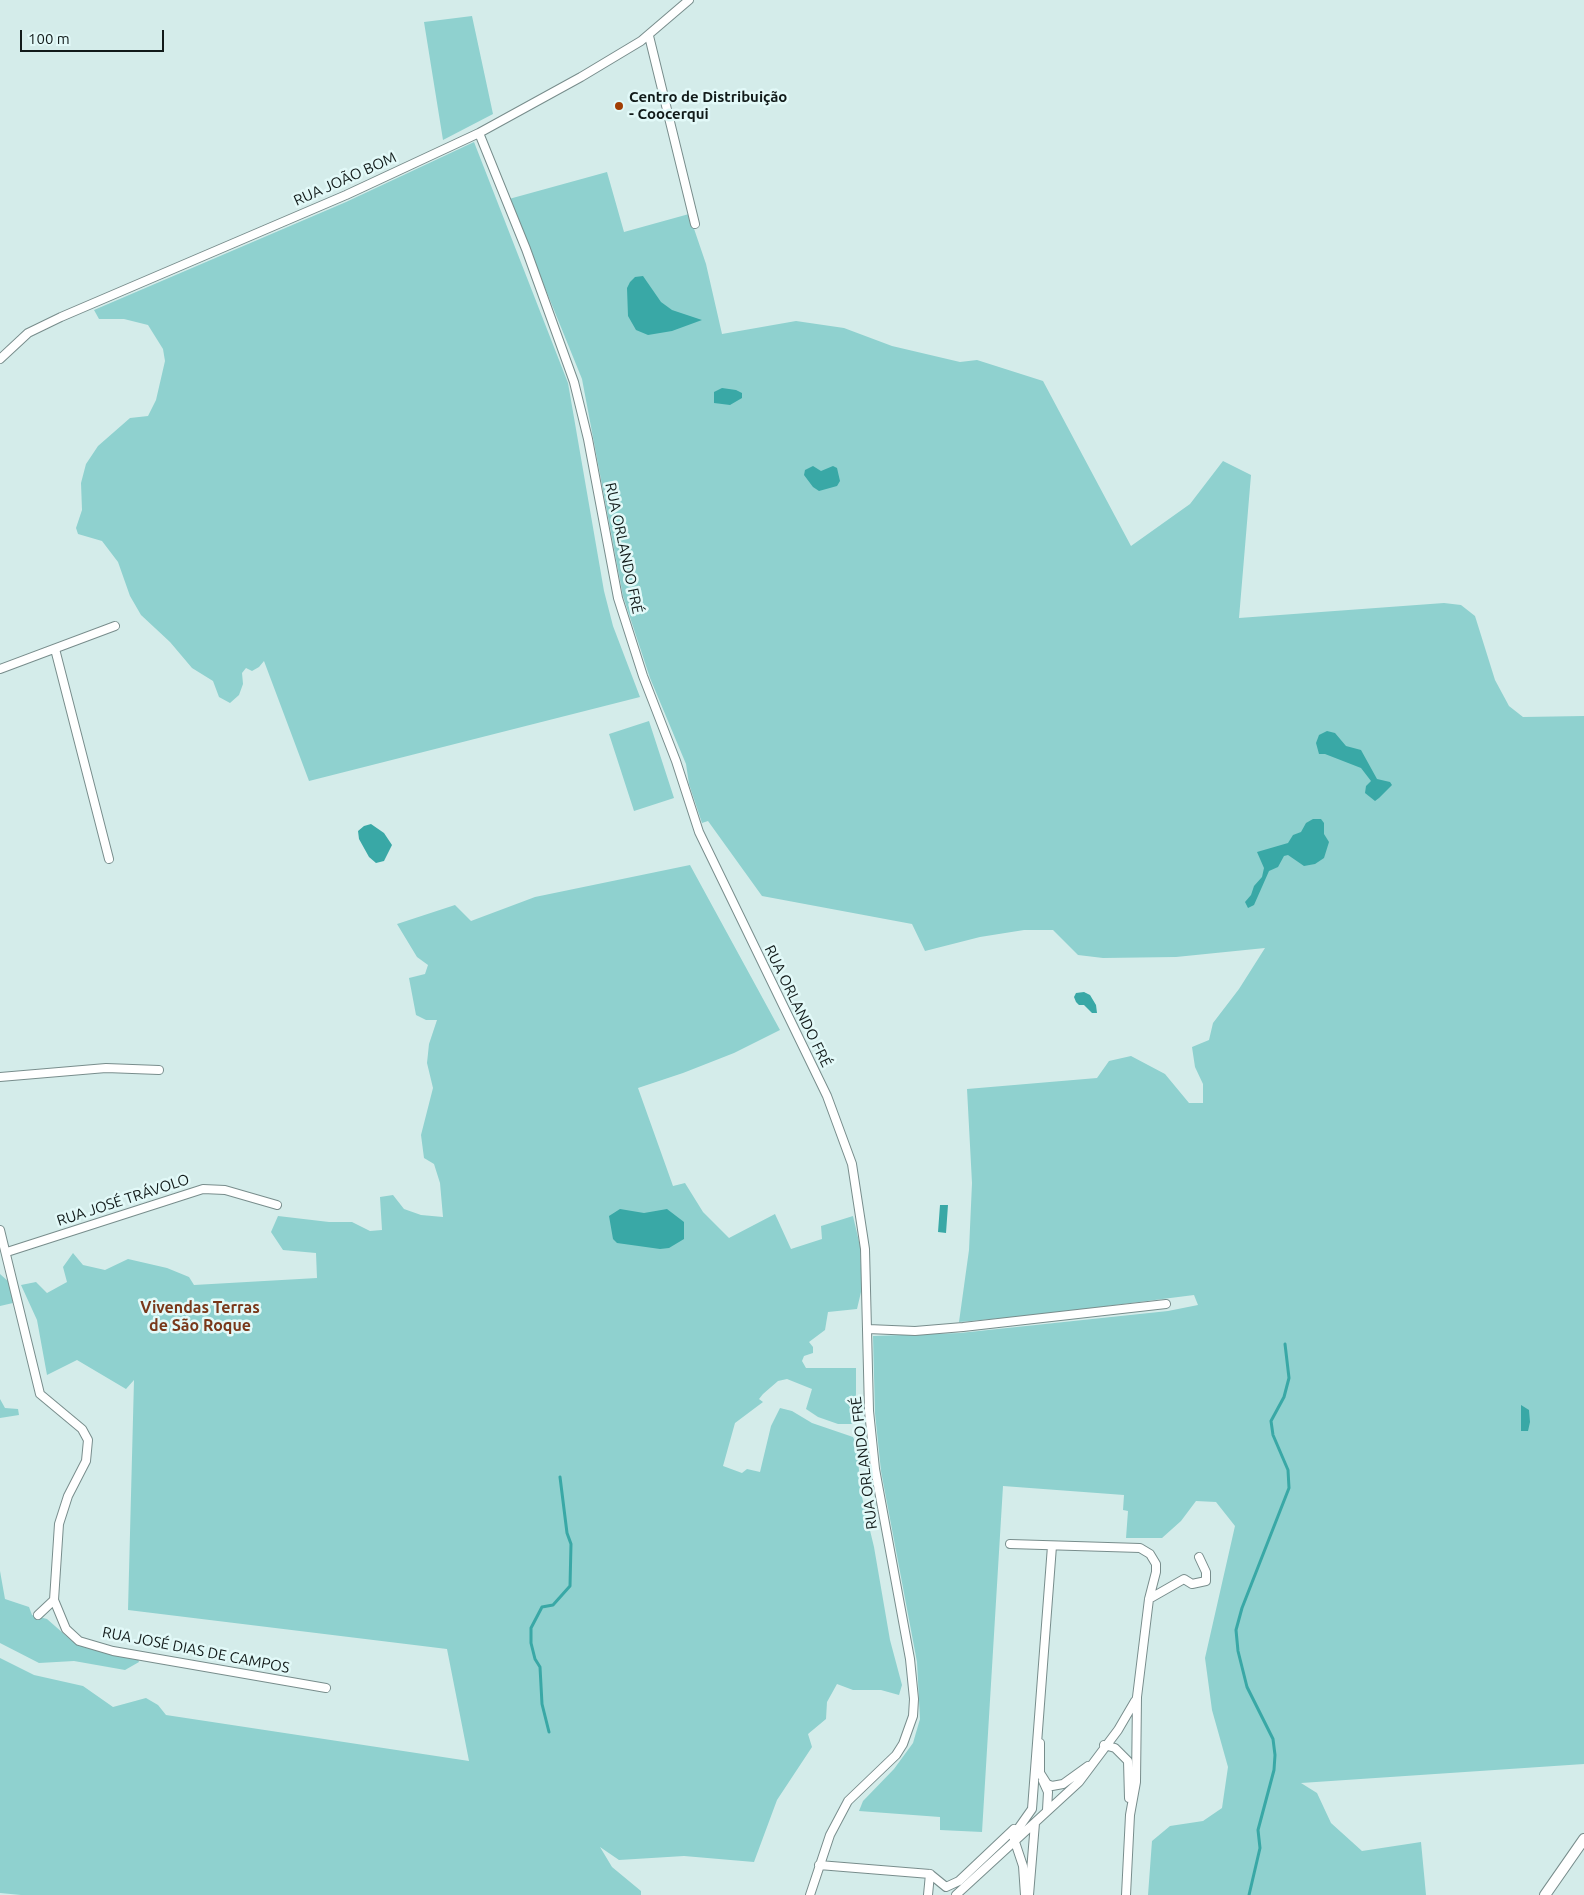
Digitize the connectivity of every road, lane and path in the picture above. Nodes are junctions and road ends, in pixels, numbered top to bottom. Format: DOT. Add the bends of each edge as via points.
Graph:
graph roads {
  1 [pos="689,0"];
  2 [pos="649,36"];
  3 [pos="479,132"];
  4 [pos="695,224"];
  5 [pos="0,359"];
  6 [pos="115,626"];
  7 [pos="55,649"];
  8 [pos="0,670"];
  9 [pos="109,859"];
  10 [pos="158,1070"];
  11 [pos="0,1077"];
  12 [pos="277,1206"];
  13 [pos="0,1230"];
  14 [pos="7,1252"];
  15 [pos="1166,1304"];
  16 [pos="868,1329"];
  17 [pos="1010,1544"];
  18 [pos="1052,1546"];
  19 [pos="1199,1557"];
  20 [pos="1149,1599"];
  21 [pos="54,1600"];
  22 [pos="38,1615"];
  23 [pos="326,1688"];
  24 [pos="1137,1697"];
  25 [pos="1039,1728"];
  26 [pos="1104,1745"];
  27 [pos="1092,1764"];
  28 [pos="1043,1780"];
  29 [pos="1047,1810"];
  30 [pos="1130,1815"];
  31 [pos="1035,1822"];
  32 [pos="1019,1825"];
  33 [pos="1584,1838"];
  34 [pos="1014,1842"];
  35 [pos="996,1858"];
  36 [pos="1021,1859"];
  37 [pos="818,1865"];
  38 [pos="930,1874"];
  39 [pos="810,1895"];
  40 [pos="928,1895"];
  41 [pos="956,1895"];
  42 [pos="1025,1895"];
  43 [pos="1029,1895"];
  44 [pos="1126,1895"];
  45 [pos="1545,1895"];
  1 -- 2 [label="street, RUA JOÃO BOM"];
  2 -- 3 [label="street, RUA JOÃO BOM"];
  2 -- 4 [label="street"];
  3 -- 5 [label="street, RUA JOÃO BOM" via="346,195 61,317 28,333"];
  3 -- 16 [label="street, RUA ORLANDO FRÉ" via="574,382 618,598 642,676 676,760 699,832 827,1096 852,1164 866,1249"];
  6 -- 7 [label="street"];
  7 -- 8 [label="street"];
  7 -- 9 [label="street"];
  10 -- 11 [label="street" via="106,1068"];
  12 -- 14 [label="street, RUA JOSÉ TRÁVOLO" via="224,1190 203,1189"];
  13 -- 14 [label="street"];
  14 -- 21 [label="street" via="40,1394 82,1429 88,1440 86,1461 68,1496 59,1524"];
  15 -- 16 [label="street" via="957,1328 915,1331"];
  16 -- 37 [label="street, RUA ORLANDO FRÉ" via="869,1411 875,1469 910,1659 913,1716 896,1755 848,1801"];
  17 -- 18 [label="street"];
  18 -- 20 [label="street" via="1140,1548 1152,1557 1156,1572"];
  18 -- 25 [label="street"];
  19 -- 20 [label="street" via="1206,1572 1206,1581 1192,1584 1184,1578"];
  20 -- 24 [label="street"];
  21 -- 22 [label="street"];
  21 -- 23 [label="street, RUA JOSÉ DIAS DE CAMPOS" via="66,1629 79,1640 113,1650"];
  24 -- 26 [label="street" via="1118,1730"];
  24 -- 30 [label="street" via="1136,1782"];
  25 -- 28 [label="street" via="1039,1766"];
  25 -- 32 [label="street" via="1035,1743 1032,1809"];
  26 -- 27 [label="street"];
  26 -- 30 [label="street" via="1115,1748 1128,1761"];
  27 -- 28 [label="street" via="1059,1786"];
  27 -- 29 [label="street" via="1079,1782"];
  28 -- 29 [label="street" via="1048,1792"];
  29 -- 31 [label="street"];
  30 -- 44 [label="street"];
  31 -- 34 [label="street"];
  31 -- 43 [label="street"];
  32 -- 34 [label="street" via="1013,1836"];
  32 -- 38 [label="street" via="959,1881 946,1887"];
  33 -- 45 [label="street"];
  34 -- 35 [label="street"];
  34 -- 36 [label="street"];
  35 -- 36 [label="street" via="1012,1853"];
  35 -- 41 [label="street"];
  36 -- 42 [label="street"];
  37 -- 38 [label="street"];
  37 -- 39 [label="street, RUA ORLANDO FRÉ"];
  38 -- 40 [label="street"];
}
